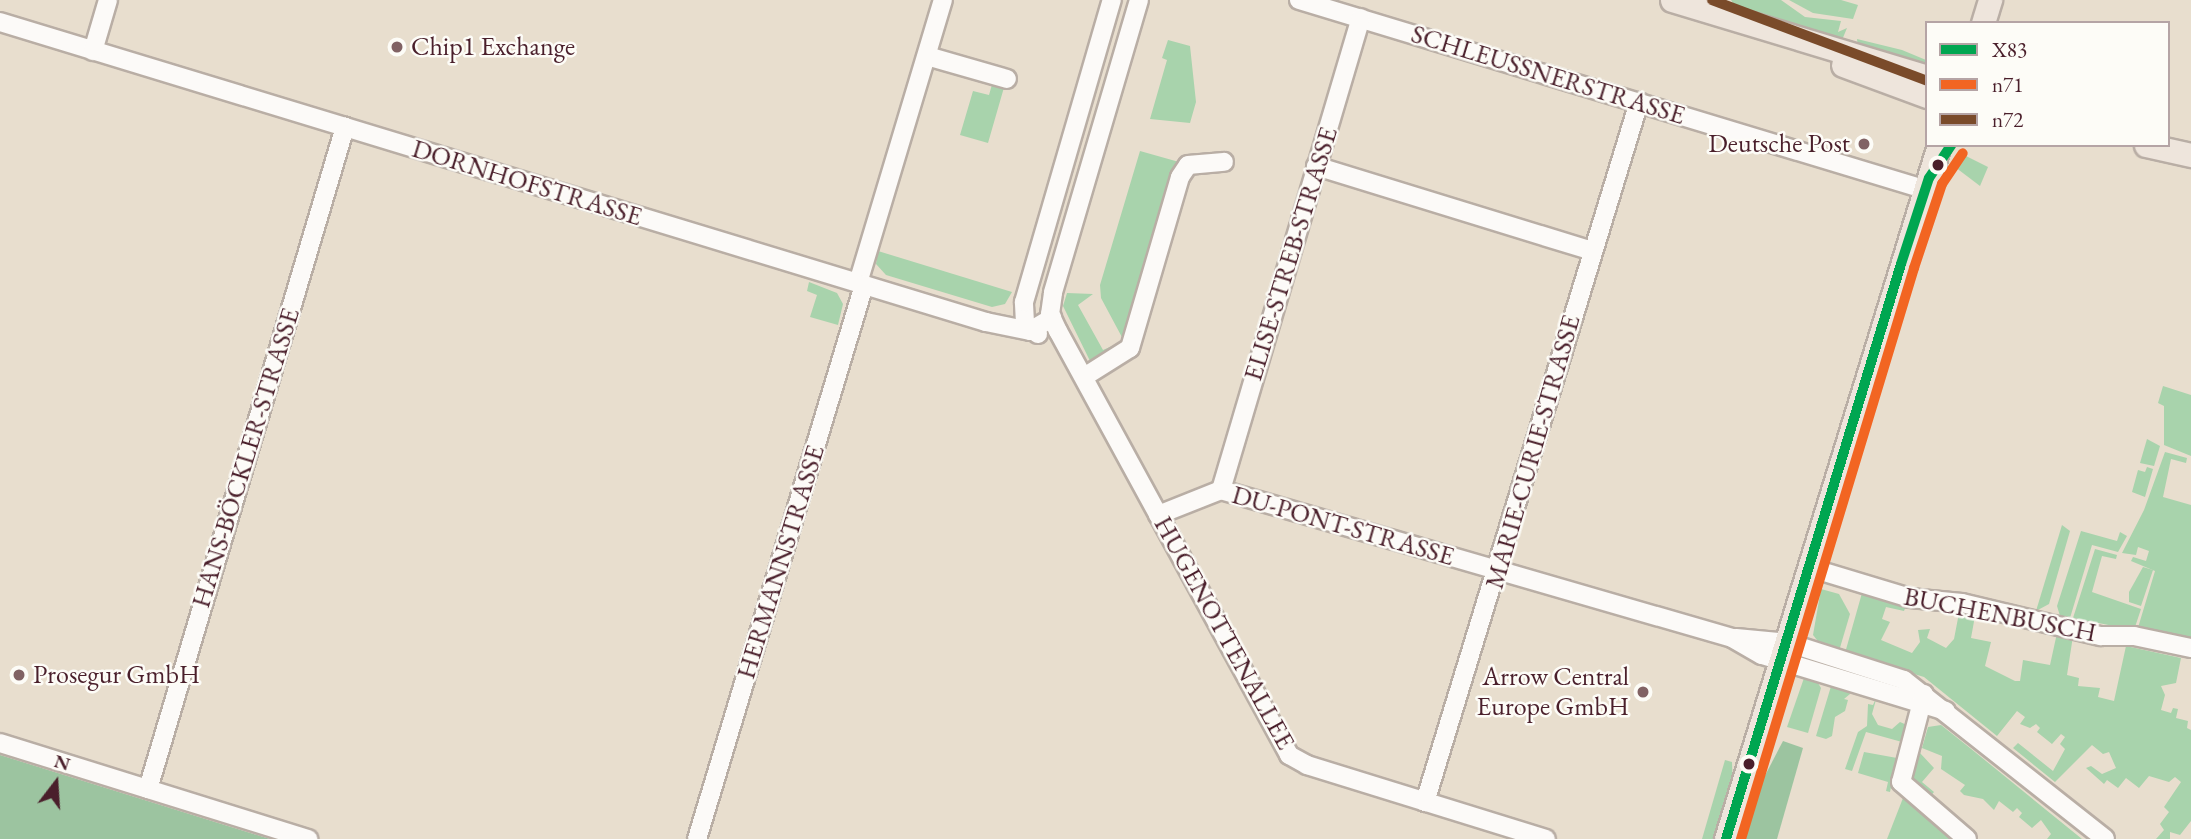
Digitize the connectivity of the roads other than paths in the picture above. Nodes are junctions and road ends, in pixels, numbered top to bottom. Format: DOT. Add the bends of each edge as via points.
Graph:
graph roads {
  1 [pos="108,0"];
  2 [pos="943,0"];
  3 [pos="1112,0"];
  4 [pos="1139,0"];
  5 [pos="1299,0"];
  6 [pos="1672,0"];
  7 [pos="1975,0"];
  8 [pos="1990,0"];
  9 [pos="1719,7"];
  10 [pos="1362,19"];
  11 [pos="1970,21"];
  12 [pos="1984,21"];
  13 [pos="0,22"];
  14 [pos="93,51"];
  15 [pos="927,56"];
  16 [pos="1925,76"];
  17 [pos="1007,79"];
  18 [pos="1925,95"];
  19 [pos="1639,103"];
  20 [pos="345,127"];
  21 [pos="1930,147"];
  22 [pos="1938,147"];
  23 [pos="1950,147"];
  24 [pos="2155,147"];
  25 [pos="2191,155"];
  26 [pos="1223,162"];
  27 [pos="1316,166"];
  28 [pos="1923,183"];
  29 [pos="1593,251"];
  30 [pos="861,284"];
  31 [pos="1052,318"];
  32 [pos="1030,331"];
  33 [pos="1066,348"];
  34 [pos="1084,377"];
  35 [pos="1221,490"];
  36 [pos="1158,514"];
  37 [pos="1811,568"];
  38 [pos="1499,572"];
  39 [pos="2191,648"];
  40 [pos="1787,652"];
  41 [pos="1923,697"];
  42 [pos="0,743"];
  43 [pos="148,789"];
  44 [pos="1425,802"];
  45 [pos="308,839"];
  46 [pos="697,839"];
  47 [pos="1546,839"];
  48 [pos="1727,839"];
  49 [pos="1737,839"];
  50 [pos="1967,839"];
  51 [pos="2105,839"];
  1 -- 14 [label="street"];
  2 -- 15 [label="street, HERMANNSTRASSE"];
  3 -- 32 [label="street" via="1024,302 1023,317"];
  4 -- 31 [label="street" via="1053,293"];
  5 -- 10 [label="street, SCHLEUSSNERSTRASSE"];
  6 -- 9 [label="main road"];
  7 -- 11 [label="main road"];
  8 -- 12 [label="main road"];
  9 -- 16 [label="main road"];
  9 -- 18 [label="main road"];
  10 -- 19 [label="street, SCHLEUSSNERSTRASSE"];
  10 -- 27 [label="street, ELISE-STREB-STRASSE"];
  13 -- 14 [label="street, DORNHOFSTRASSE"];
  14 -- 20 [label="street, DORNHOFSTRASSE"];
  15 -- 17 [label="street"];
  15 -- 30 [label="street, HERMANNSTRASSE"];
  19 -- 28 [label="street, SCHLEUSSNERSTRASSE"];
  19 -- 29 [label="street, MARIE-CURIE-STRASSE"];
  20 -- 30 [label="street, DORNHOFSTRASSE"];
  20 -- 43 [label="street, HANS-BÖCKLER-STRASSE"];
  21 -- 28 [label="main road"];
  22 -- 28 [label="main road"];
  23 -- 28 [label="main road"];
  24 -- 25 [label="main road"];
  26 -- 34 [label="street" via="1188,165 1180,177 1130,348"];
  27 -- 29 [label="street"];
  27 -- 35 [label="street, ELISE-STREB-STRASSE"];
  28 -- 37 [label="main road"];
  29 -- 38 [label="street, MARIE-CURIE-STRASSE"];
  30 -- 32 [label="street, DORNHOFSTRASSE"];
  30 -- 46 [label="street, HERMANNSTRASSE"];
  31 -- 32 [label="street"];
  31 -- 33 [label="street, HUGENOTTENALLEE"];
  32 -- 33 [label="street"];
  33 -- 34 [label="street, HUGENOTTENALLEE"];
  34 -- 36 [label="street, HUGENOTTENALLEE"];
  35 -- 36 [label="street, DU-PONT-STRASSE"];
  35 -- 38 [label="street, DU-PONT-STRASSE"];
  36 -- 44 [label="street, HUGENOTTENALLEE" via="1289,755 1307,765"];
  37 -- 39 [label="street, BUCHENBUSCH" via="1910,598 1962,603 2101,636 2134,636"];
  37 -- 40 [label="main road"];
  38 -- 40 [label="street, DU-PONT-STRASSE"];
  38 -- 44 [label="street, MARIE-CURIE-STRASSE"];
  40 -- 41 [label="street, DU-PONT-STRASSE" via="1894,676"];
  40 -- 48 [label="main road" via="1774,675"];
  40 -- 49 [label="main road" via="1786,679"];
  41 -- 50 [label="street" via="1901,782"];
  41 -- 51 [label="street, DU-PONT-STRASSE"];
  42 -- 43 [label="street"];
  43 -- 45 [label="street"];
  44 -- 47 [label="street, HUGENOTTENALLEE"];
}
